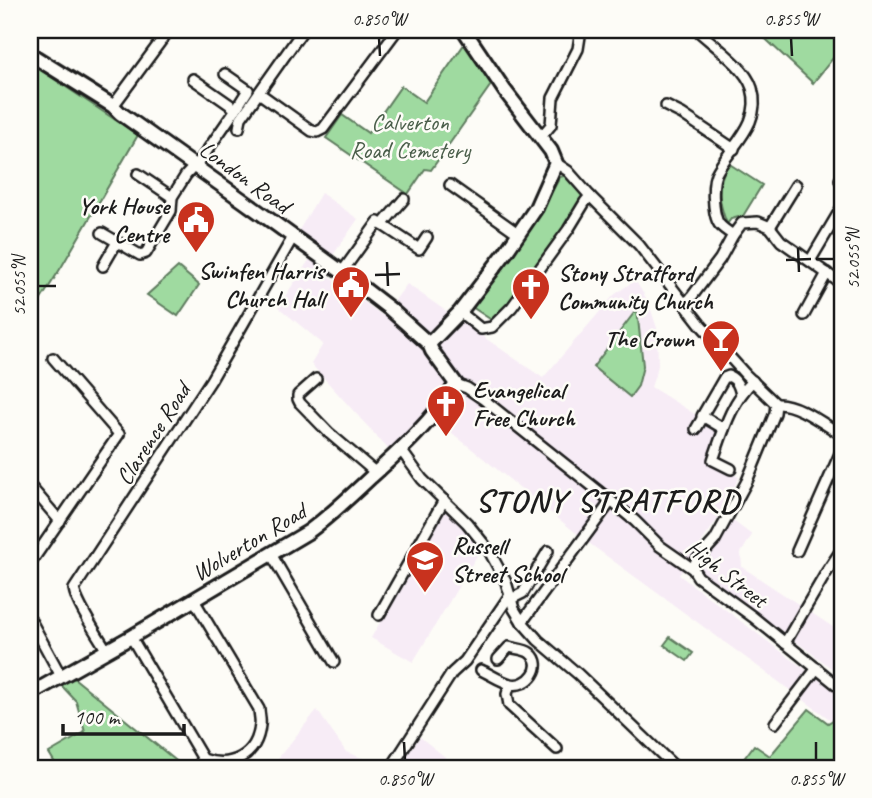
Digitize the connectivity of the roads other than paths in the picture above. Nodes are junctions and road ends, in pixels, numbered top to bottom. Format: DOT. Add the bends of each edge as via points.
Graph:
graph roads {
  1 [pos="169,30"];
  2 [pos="303,30"];
  3 [pos="397,30"];
  4 [pos="464,30"];
  5 [pos="581,30"];
  6 [pos="697,30"];
  7 [pos="30,54"];
  8 [pos="225,74"];
  9 [pos="193,79"];
  10 [pos="259,93"];
  11 [pos="113,106"];
  12 [pos="666,106"];
  13 [pos="236,108"];
  14 [pos="239,128"];
  15 [pos="540,138"];
  16 [pos="734,149"];
  17 [pos="556,163"];
  18 [pos="194,166"];
  19 [pos="138,174"];
  20 [pos="450,184"];
  21 [pos="796,185"];
  22 [pos="590,196"];
  23 [pos="172,197"];
  24 [pos="404,200"];
  25 [pos="842,207"];
  26 [pos="382,225"];
  27 [pos="770,227"];
  28 [pos="102,233"];
  29 [pos="519,234"];
  30 [pos="733,235"];
  31 [pos="293,237"];
  32 [pos="427,237"];
  33 [pos="117,242"];
  34 [pos="810,261"];
  35 [pos="103,266"];
  36 [pos="342,272"];
  37 [pos="827,273"];
  38 [pos="842,285"];
  39 [pos="684,303"];
  40 [pos="460,312"];
  41 [pos="804,315"];
  42 [pos="429,344"];
  43 [pos="53,358"];
  44 [pos="316,379"];
  45 [pos="753,381"];
  46 [pos="456,384"];
  47 [pos="741,394"];
  48 [pos="776,402"];
  49 [pos="703,417"];
  50 [pos="696,429"];
  51 [pos="724,429"];
  52 [pos="842,435"];
  53 [pos="842,449"];
  54 [pos="401,450"];
  55 [pos="732,469"];
  56 [pos="376,473"];
  57 [pos="30,486"];
  58 [pos="444,499"];
  59 [pos="611,501"];
  60 [pos="60,521"];
  61 [pos="842,549"];
  62 [pos="548,551"];
  63 [pos="797,551"];
  64 [pos="271,554"];
  65 [pos="30,564"];
  66 [pos="693,569"];
  67 [pos="511,597"];
  68 [pos="194,600"];
  69 [pos="379,615"];
  70 [pos="30,619"];
  71 [pos="523,622"];
  72 [pos="131,637"];
  73 [pos="538,640"];
  74 [pos="785,643"];
  75 [pos="107,650"];
  76 [pos="529,652"];
  77 [pos="498,659"];
  78 [pos="334,662"];
  79 [pos="817,668"];
  80 [pos="481,670"];
  81 [pos="61,676"];
  82 [pos="510,684"];
  83 [pos="842,689"];
  84 [pos="30,694"];
  85 [pos="775,723"];
  86 [pos="557,749"];
  87 [pos="391,768"];
  88 [pos="676,768"];
  1 -- 11 [label="street"];
  2 -- 10 [label="street"];
  3 -- 10 [label="street" via="317,132"];
  4 -- 15 [label="street"];
  5 -- 15 [label="street" via="578,49 553,98 551,125"];
  6 -- 16 [label="street" via="742,70 752,88 754,108"];
  7 -- 11 [label="street, London Road"];
  8 -- 13 [label="street" via="248,90"];
  9 -- 13 [label="street"];
  10 -- 14 [label="street"];
  11 -- 18 [label="street, London Road"];
  12 -- 16 [label="street"];
  13 -- 18 [label="street"];
  15 -- 17 [label="street"];
  16 -- 30 [label="street" via="715,176 712,193 719,226"];
  17 -- 22 [label="street"];
  17 -- 29 [label="street"];
  18 -- 23 [label="street"];
  18 -- 31 [label="street, London Road"];
  19 -- 23 [label="street"];
  20 -- 29 [label="street"];
  21 -- 27 [label="street"];
  22 -- 39 [label="street" via="639,246"];
  22 -- 40 [label="street" via="512,307 492,327 481,329"];
  23 -- 33 [label="street" via="171,211 146,253 140,255"];
  24 -- 26 [label="street"];
  25 -- 34 [label="street"];
  26 -- 32 [label="street" via="419,249"];
  26 -- 36 [label="street" via="378,222"];
  27 -- 30 [label="street" via="742,223"];
  27 -- 34 [label="street" via="781,241"];
  28 -- 33 [label="street"];
  29 -- 40 [label="street"];
  30 -- 39 [label="street"];
  31 -- 36 [label="street, London Road"];
  31 -- 75 [label="street, Clarence Road" via="211,380 74,589"];
  33 -- 35 [label="street"];
  34 -- 37 [label="street"];
  36 -- 42 [label="street, London Road"];
  37 -- 38 [label="street"];
  37 -- 41 [label="street"];
  39 -- 45 [label="street"];
  40 -- 42 [label="street"];
  42 -- 46 [label="street, London Road"];
  43 -- 60 [label="street" via="119,434"];
  44 -- 56 [label="street" via="298,395 300,403"];
  45 -- 47 [label="street"];
  45 -- 48 [label="street"];
  46 -- 54 [label="street, Wolverton Road"];
  46 -- 59 [label="street, High Street" via="483,399"];
  47 -- 49 [label="street" via="734,379 724,378"];
  47 -- 51 [label="street"];
  48 -- 52 [label="street" via="814,417"];
  48 -- 66 [label="street" via="747,481 715,540"];
  49 -- 50 [label="street"];
  49 -- 51 [label="street"];
  51 -- 55 [label="street" via="713,460"];
  53 -- 63 [label="street"];
  54 -- 56 [label="street, Wolverton Road"];
  54 -- 58 [label="street"];
  56 -- 64 [label="street, Wolverton Road" via="327,518"];
  57 -- 60 [label="street"];
  58 -- 67 [label="street" via="488,549"];
  58 -- 69 [label="street"];
  59 -- 66 [label="street, High Street"];
  59 -- 71 [label="street"];
  60 -- 65 [label="street"];
  61 -- 74 [label="street"];
  62 -- 67 [label="street" via="523,593"];
  64 -- 68 [label="street, Wolverton Road"];
  64 -- 78 [label="street"];
  66 -- 74 [label="street, High Street"];
  67 -- 71 [label="street"];
  67 -- 87 [label="street" via="452,673"];
  68 -- 72 [label="street, Wolverton Road"];
  68 -- 72 [label="street" via="259,709 257,740 239,759 225,763 204,759"];
  70 -- 81 [label="street"];
  71 -- 73 [label="street"];
  72 -- 75 [label="street, Wolverton Road"];
  73 -- 76 [label="street"];
  73 -- 88 [label="street"];
  74 -- 79 [label="street, High Street"];
  75 -- 81 [label="street, Wolverton Road"];
  76 -- 77 [label="street" via="509,647"];
  76 -- 82 [label="street" via="536,671 530,680"];
  79 -- 83 [label="street, High Street"];
  79 -- 85 [label="street"];
  80 -- 82 [label="street"];
  81 -- 84 [label="street, Wolverton Road"];
  82 -- 86 [label="street" via="509,705"];
}
